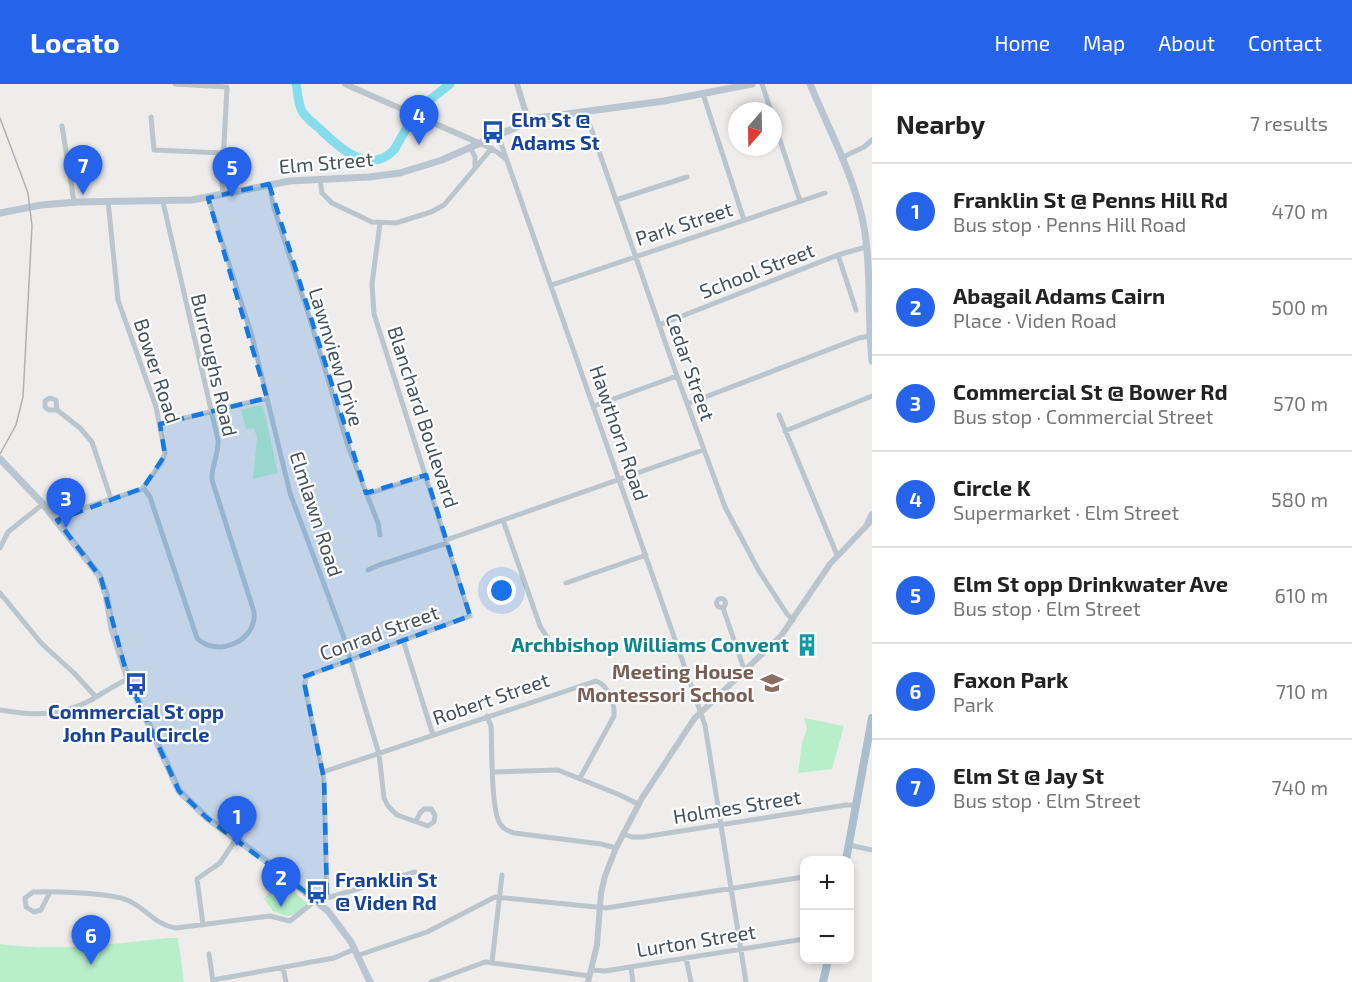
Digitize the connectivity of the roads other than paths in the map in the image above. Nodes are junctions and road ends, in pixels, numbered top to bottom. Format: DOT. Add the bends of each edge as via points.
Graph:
graph roads {
  1 [pos="175,84"];
  2 [pos="345,84"];
  3 [pos="517,84"];
  4 [pos="752,84"];
  5 [pos="762,84"];
  6 [pos="810,84"];
  7 [pos="704,94"];
  8 [pos="768,102"];
  9 [pos="585,111"];
  10 [pos="151,117"];
  11 [pos="528,120"];
  12 [pos="62,126"];
  13 [pos="498,135"];
  14 [pos="872,140"];
  15 [pos="479,143"];
  16 [pos="782,146"];
  17 [pos="470,147"];
  18 [pos="492,148"];
  19 [pos="223,153"];
  20 [pos="841,158"];
  21 [pos="510,164"];
  22 [pos="474,169"];
  23 [pos="687,177"];
  24 [pos="320,179"];
  25 [pos="269,184"];
  26 [pos="825,193"];
  27 [pos="223,195"];
  28 [pos="208,198"];
  29 [pos="616,200"];
  30 [pos="108,201"];
  31 [pos="162,201"];
  32 [pos="800,201"];
  33 [pos="74,202"];
  34 [pos="0,213"];
  35 [pos="744,220"];
  36 [pos="380,223"];
  37 [pos="866,247"];
  38 [pos="838,255"];
  39 [pos="635,256"];
  40 [pos="552,285"];
  41 [pos="856,310"];
  42 [pos="659,325"];
  43 [pos="870,336"];
  44 [pos="872,361"];
  45 [pos="677,376"];
  46 [pos="872,396"];
  47 [pos="267,398"];
  48 [pos="687,404"];
  49 [pos="594,406"];
  50 [pos="57,410"];
  51 [pos="211,412"];
  52 [pos="778,415"];
  53 [pos="160,424"];
  54 [pos="785,431"];
  55 [pos="703,450"];
  56 [pos="0,459"];
  57 [pos="426,475"];
  58 [pos="619,480"];
  59 [pos="144,487"];
  60 [pos="366,494"];
  61 [pos="111,499"];
  62 [pos="44,504"];
  63 [pos="871,519"];
  64 [pos="57,520"];
  65 [pos="503,520"];
  66 [pos="380,536"];
  67 [pos="447,542"];
  68 [pos="0,548"];
  69 [pos="645,555"];
  70 [pos="837,555"];
  71 [pos="368,570"];
  72 [pos="566,583"];
  73 [pos="0,593"];
  74 [pos="723,608"];
  75 [pos="470,616"];
  76 [pos="793,620"];
  77 [pos="547,637"];
  78 [pos="403,640"];
  79 [pos="351,660"];
  80 [pos="745,672"];
  81 [pos="128,680"];
  82 [pos="96,697"];
  83 [pos="0,710"];
  84 [pos="700,712"];
  85 [pos="488,716"];
  86 [pos="872,718"];
  87 [pos="433,735"];
  88 [pos="379,754"];
  89 [pos="323,772"];
  90 [pos="493,772"];
  91 [pos="580,778"];
  92 [pos="638,804"];
  93 [pos="856,806"];
  94 [pos="416,821"];
  95 [pos="721,825"];
  96 [pos="622,834"];
  97 [pos="236,839"];
  98 [pos="849,845"];
  99 [pos="616,848"];
  100 [pos="872,850"];
  101 [pos="847,856"];
  102 [pos="415,872"];
  103 [pos="502,875"];
  104 [pos="800,878"];
  105 [pos="731,888"];
  106 [pos="50,892"];
  107 [pos="500,896"];
  108 [pos="327,898"];
  109 [pos="318,902"];
  110 [pos="600,908"];
  111 [pos="203,925"];
  112 [pos="800,940"];
  113 [pos="741,949"];
  114 [pos="357,952"];
  115 [pos="209,954"];
  116 [pos="686,958"];
  117 [pos="492,962"];
  118 [pos="827,964"];
  119 [pos="283,967"];
  120 [pos="631,967"];
  121 [pos="590,976"];
  122 [pos="213,981"];
  123 [pos="286,982"];
  124 [pos="370,982"];
  125 [pos="431,982"];
  126 [pos="633,982"];
  127 [pos="691,982"];
  128 [pos="746,982"];
  129 [pos="823,982"];
  1 -- 19 [label="street" via="227,87"];
  2 -- 15 [label="street"];
  3 -- 11 [label="street"];
  4 -- 7 [label="main road, Elm Street"];
  5 -- 8 [label="street"];
  6 -- 20 [label="main road"];
  7 -- 9 [label="main road, Elm Street"];
  7 -- 35 [label="street"];
  9 -- 11 [label="main road, Elm Street"];
  9 -- 29 [label="street, Cedar Street"];
  10 -- 19 [label="street" via="154,150"];
  11 -- 13 [label="main road, Elm Street"];
  12 -- 33 [label="street"];
  13 -- 15 [label="main road, Elm Street"];
  13 -- 21 [label="street, Hawthorn Road"];
  14 -- 20 [label="street"];
  15 -- 17 [label="main road, Elm Street"];
  15 -- 18 [label="street, Hawthorn Road"];
  16 -- 32 [label="street"];
  17 -- 22 [label="street" via="475,157"];
  17 -- 24 [label="main road, Elm Street" via="405,172"];
  18 -- 21 [label="street, Hawthorn Road"];
  18 -- 22 [label="street"];
  19 -- 27 [label="street"];
  20 -- 37 [label="main road" via="859,207"];
  21 -- 40 [label="street, Hawthorn Road"];
  22 -- 36 [label="street" via="441,207 405,221"];
  23 -- 29 [label="street"];
  24 -- 25 [label="main road, Elm Street"];
  24 -- 36 [label="street" via="322,193 329,201"];
  25 -- 27 [label="main road, Elm Street"];
  25 -- 60 [label="street, Lawnview Drive"];
  26 -- 32 [label="street, Park Street"];
  27 -- 28 [label="main road, Elm Street"];
  28 -- 31 [label="main road, Elm Street"];
  28 -- 47 [label="street, Elmlawn Road" via="243,304"];
  29 -- 39 [label="street, Cedar Street"];
  30 -- 31 [label="main road, Elm Street"];
  30 -- 33 [label="main road, Elm Street"];
  30 -- 53 [label="street, Bower Road" via="119,304"];
  31 -- 51 [label="street, Burroughs Road"];
  32 -- 35 [label="street, Park Street"];
  33 -- 34 [label="main road, Elm Street"];
  35 -- 39 [label="street, Park Street"];
  36 -- 57 [label="street, Blanchard Boulevard" via="372,304"];
  37 -- 38 [label="street, School Street"];
  37 -- 43 [label="main road"];
  38 -- 41 [label="street"];
  38 -- 42 [label="street, School Street"];
  39 -- 40 [label="street, Park Street"];
  39 -- 42 [label="street, Cedar Street"];
  40 -- 49 [label="street, Hawthorn Road"];
  42 -- 45 [label="street, Cedar Street"];
  43 -- 44 [label="main road"];
  43 -- 48 [label="street"];
  45 -- 48 [label="street, Cedar Street"];
  45 -- 49 [label="street"];
  46 -- 54 [label="street"];
  47 -- 51 [label="street"];
  47 -- 79 [label="street, Elmlawn Road" via="292,502"];
  48 -- 55 [label="street, Cedar Street"];
  49 -- 58 [label="street, Hawthorn Road"];
  50 -- 61 [label="street" via="92,442"];
  51 -- 53 [label="street"];
  51 -- 59 [label="street, Burroughs Road" via="218,446 213,483 254,615 253,627 245,638 214,648 195,636"];
  52 -- 54 [label="street"];
  53 -- 59 [label="street, Bower Road" via="165,455"];
  54 -- 70 [label="street"];
  55 -- 58 [label="street"];
  55 -- 76 [label="street, Cedar Street" via="742,540"];
  56 -- 62 [label="main road"];
  57 -- 60 [label="street"];
  57 -- 67 [label="street, Blanchard Boulevard"];
  58 -- 65 [label="street"];
  58 -- 69 [label="street, Hawthorn Road"];
  59 -- 61 [label="street"];
  60 -- 66 [label="street, Lawnview Drive"];
  61 -- 64 [label="street"];
  62 -- 64 [label="main road"];
  62 -- 68 [label="street" via="8,532"];
  63 -- 70 [label="street"];
  64 -- 81 [label="main road" via="101,578"];
  65 -- 67 [label="street"];
  65 -- 77 [label="street"];
  67 -- 71 [label="street"];
  67 -- 75 [label="street, Blanchard Boulevard"];
  69 -- 72 [label="street"];
  69 -- 84 [label="street, Hawthorn Road"];
  70 -- 76 [label="street"];
  73 -- 82 [label="street" via="42,644"];
  74 -- 80 [label="street"];
  75 -- 78 [label="street, Conrad Street"];
  76 -- 80 [label="street"];
  78 -- 79 [label="street, Conrad Street"];
  78 -- 87 [label="street"];
  79 -- 88 [label="street, Elmlawn Road"];
  79 -- 89 [label="street, Conrad Street" via="310,674 305,680"];
  80 -- 84 [label="street"];
  81 -- 82 [label="street"];
  81 -- 97 [label="main road" via="177,788 192,805"];
  82 -- 83 [label="street" via="49,714"];
  84 -- 92 [label="street"];
  84 -- 95 [label="street, Hawthorn Road"];
  85 -- 87 [label="street, Robert Street"];
  85 -- 90 [label="street"];
  85 -- 91 [label="street, Robert Street" via="591,681 602,683 613,705 614,718"];
  86 -- 93 [label="main road"];
  87 -- 88 [label="street, Robert Street"];
  88 -- 89 [label="street, Robert Street"];
  88 -- 94 [label="street, Elmlawn Road" via="386,804 397,815"];
  89 -- 108 [label="street, Conrad Street"];
  90 -- 91 [label="street" via="551,769"];
  90 -- 99 [label="street" via="496,813 507,830"];
  91 -- 92 [label="street"];
  92 -- 96 [label="street"];
  93 -- 95 [label="street, Holmes Street"];
  93 -- 98 [label="main road"];
  95 -- 96 [label="street, Holmes Street" via="643,837"];
  95 -- 105 [label="street, Hawthorn Road"];
  96 -- 99 [label="street"];
  97 -- 109 [label="main road"];
  97 -- 111 [label="street" via="220,863 197,879"];
  98 -- 100 [label="street"];
  98 -- 101 [label="main road"];
  99 -- 110 [label="street" via="605,876"];
  102 -- 108 [label="street"];
  103 -- 107 [label="street"];
  104 -- 105 [label="street"];
  105 -- 110 [label="street"];
  105 -- 113 [label="street, Hawthorn Road"];
  106 -- 106 [label="street" via="43,908 33,912 26,908 28,894"];
  106 -- 111 [label="street" via="123,899 172,928"];
  107 -- 110 [label="street"];
  107 -- 114 [label="street" via="427,932"];
  107 -- 117 [label="street"];
  108 -- 109 [label="street"];
  109 -- 111 [label="street" via="290,921 270,916"];
  109 -- 114 [label="main road" via="336,920"];
  110 -- 121 [label="street"];
  112 -- 113 [label="street, Lurton Street"];
  113 -- 116 [label="street, Lurton Street"];
  113 -- 128 [label="street, Hawthorn Road"];
  114 -- 119 [label="street"];
  114 -- 124 [label="main road"];
  115 -- 122 [label="street"];
  116 -- 120 [label="street, Lurton Street"];
  116 -- 127 [label="street"];
  117 -- 121 [label="street, Lurton Street"];
  117 -- 125 [label="street" via="481,962"];
  118 -- 129 [label="main road"];
  119 -- 122 [label="street"];
  119 -- 123 [label="street"];
  120 -- 121 [label="street, Lurton Street"];
  120 -- 126 [label="street"];
}
